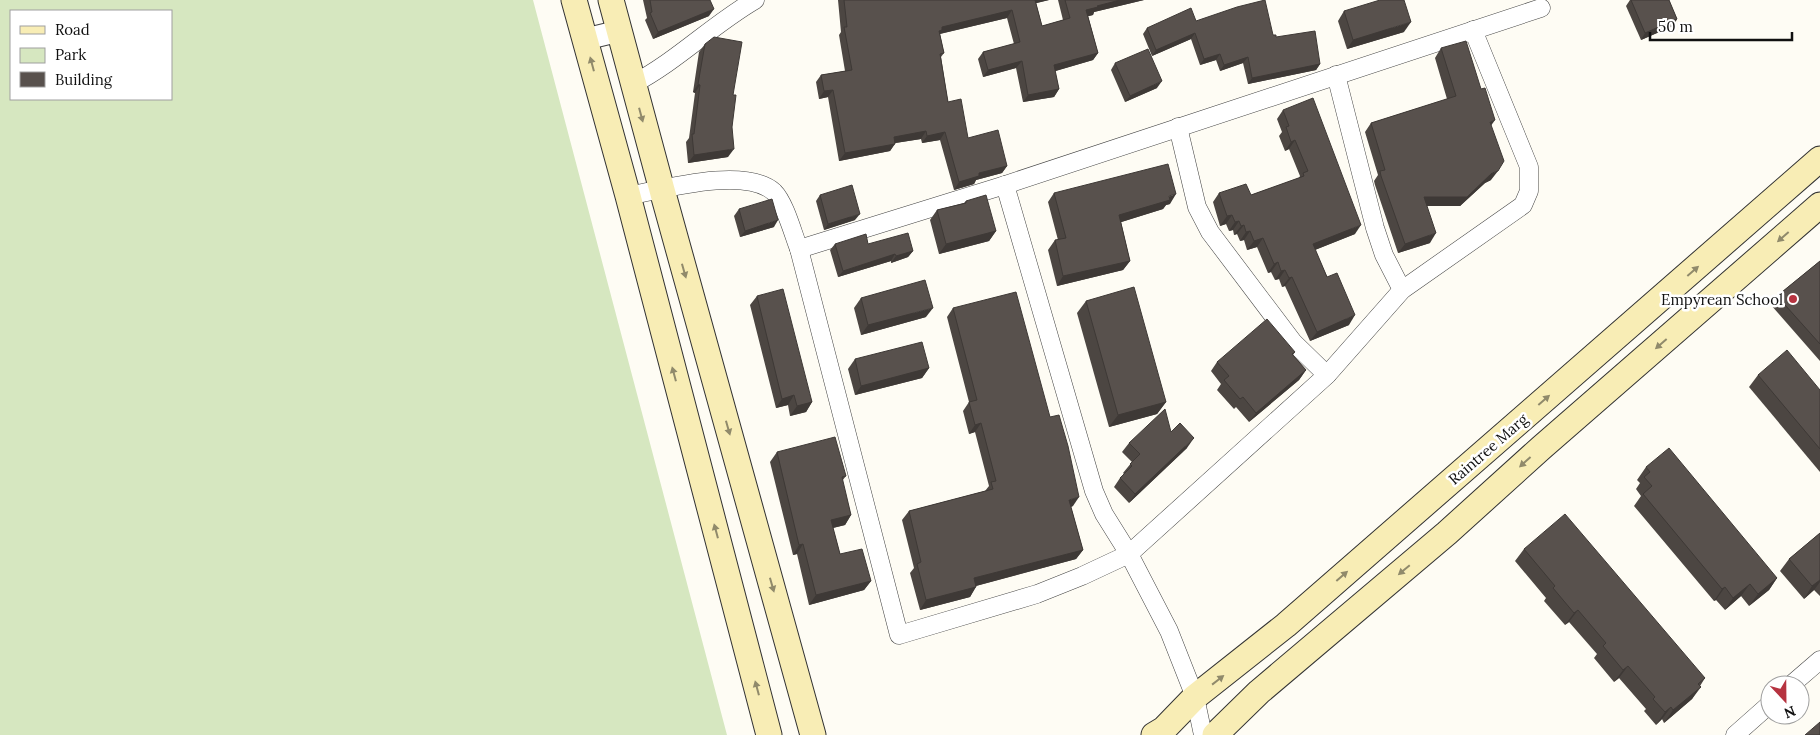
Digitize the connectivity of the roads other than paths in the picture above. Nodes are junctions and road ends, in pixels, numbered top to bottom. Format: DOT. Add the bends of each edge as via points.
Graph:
graph roads {
  1 [pos="611,0"];
  2 [pos="755,0"];
  3 [pos="1541,8"];
  4 [pos="580,20"];
  5 [pos="1473,30"];
  6 [pos="619,31"];
  7 [pos="1336,75"];
  8 [pos="633,84"];
  9 [pos="1178,127"];
  10 [pos="1820,159"];
  11 [pos="1005,185"];
  12 [pos="662,190"];
  13 [pos="628,196"];
  14 [pos="1820,205"];
  15 [pos="799,249"];
  16 [pos="1402,290"];
  17 [pos="1327,375"];
  18 [pos="1129,554"];
  19 [pos="1820,660"];
  20 [pos="1803,675"];
  21 [pos="1196,698"];
  22 [pos="1760,713"];
  23 [pos="770,735"];
  24 [pos="814,735"];
  25 [pos="1154,735"];
  26 [pos="1203,735"];
  27 [pos="1215,735"];
  28 [pos="1735,735"];
  1 -- 6 [label="main road"];
  2 -- 8 [label="street" via="731,14 656,72"];
  3 -- 5 [label="street"];
  4 -- 6 [label="street"];
  13 -- 4 [label="main road, one-way"];
  5 -- 7 [label="street"];
  5 -- 16 [label="street" via="1525,156 1529,191 1522,205"];
  6 -- 8 [label="main road"];
  7 -- 9 [label="street"];
  7 -- 16 [label="street" via="1374,228"];
  8 -- 12 [label="main road, one-way"];
  9 -- 11 [label="street"];
  9 -- 17 [label="street" via="1197,208 1210,232 1292,342"];
  21 -- 10 [label="main road, Raintree Marg, one-way" via="1286,625"];
  11 -- 15 [label="street"];
  11 -- 18 [label="street" via="1094,490 1104,514"];
  12 -- 13 [label="street"];
  12 -- 15 [label="street" via="723,179 755,182 774,193 786,213"];
  12 -- 24 [label="main road, one-way"];
  23 -- 13 [label="main road, one-way"];
  14 -- 27 [label="main road, one-way" via="1447,533 1259,692"];
  15 -- 18 [label="street" via="899,635 1037,594"];
  16 -- 17 [label="street"];
  17 -- 18 [label="street"];
  18 -- 21 [label="street" via="1169,631"];
  19 -- 20 [label="street"];
  21 -- 25 [label="main road, Raintree Marg"];
  21 -- 26 [label="street"];
  22 -- 28 [label="street"];
}
